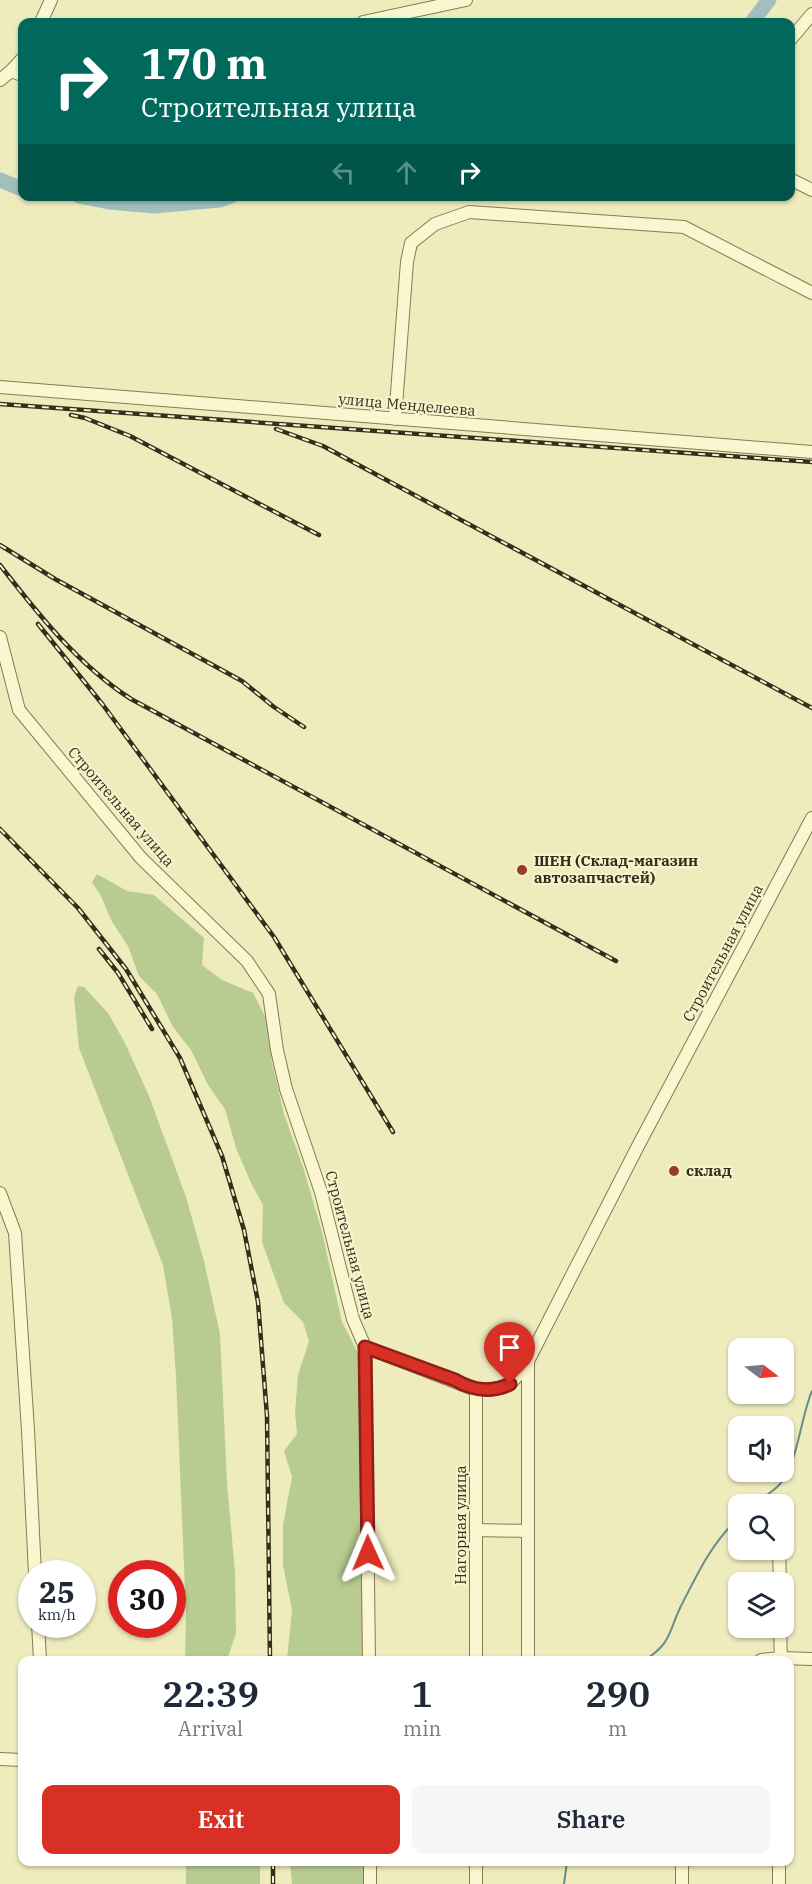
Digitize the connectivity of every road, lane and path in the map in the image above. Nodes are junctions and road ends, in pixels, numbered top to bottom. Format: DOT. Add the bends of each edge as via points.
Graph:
graph roads {
  1 [pos="51,0"];
  2 [pos="466,0"];
  3 [pos="812,15"];
  4 [pos="43,18"];
  5 [pos="382,18"];
  6 [pos="795,34"];
  7 [pos="17,73"];
  8 [pos="0,80"];
  9 [pos="795,182"];
  10 [pos="812,190"];
  11 [pos="812,293"];
  12 [pos="0,387"];
  13 [pos="394,419"];
  14 [pos="812,452"];
  15 [pos="0,637"];
  16 [pos="812,818"];
  17 [pos="0,1193"];
  18 [pos="365,1347"];
  19 [pos="528,1361"];
  20 [pos="476,1390"];
  21 [pos="477,1530"];
  22 [pos="528,1531"];
  23 [pos="34,1560"];
  24 [pos="39,1638"];
  25 [pos="780,1638"];
  26 [pos="40,1656"];
  27 [pos="369,1656"];
  28 [pos="477,1656"];
  29 [pos="528,1656"];
  30 [pos="781,1656"];
  31 [pos="794,1659"];
  32 [pos="812,1659"];
  33 [pos="0,1759"];
  34 [pos="18,1760"];
  35 [pos="370,1866"];
  36 [pos="476,1866"];
  37 [pos="682,1866"];
  38 [pos="779,1866"];
  39 [pos="370,1884"];
  40 [pos="476,1884"];
  41 [pos="682,1884"];
  42 [pos="779,1884"];
  1 -- 4 [label="street"];
  2 -- 5 [label="street"];
  3 -- 6 [label="street"];
  7 -- 8 [label="street"];
  9 -- 10 [label="street"];
  11 -- 13 [label="street" via="684,227 469,212 435,224 411,243"];
  12 -- 13 [label="street, улица Менделеева"];
  13 -- 14 [label="street, улица Менделеева"];
  15 -- 18 [label="street, Строительная улица" via="19,710 141,858 247,961 269,994 286,1089 321,1192 348,1301"];
  16 -- 19 [label="street, Строительная улица"];
  17 -- 23 [label="street" via="15,1233"];
  18 -- 20 [label="street, Строительная улица"];
  18 -- 27 [label="street"];
  19 -- 20 [label="street, Строительная улица" via="510,1384"];
  19 -- 22 [label="street"];
  20 -- 21 [label="street, Нагорная улица"];
  21 -- 22 [label="street"];
  21 -- 28 [label="street, Нагорная улица"];
  22 -- 29 [label="street"];
  24 -- 26 [label="street"];
  25 -- 30 [label="street"];
  31 -- 32 [label="street"];
  33 -- 34 [label="street"];
  35 -- 39 [label="street"];
  36 -- 40 [label="street"];
  37 -- 41 [label="street"];
  38 -- 42 [label="street"];
}
